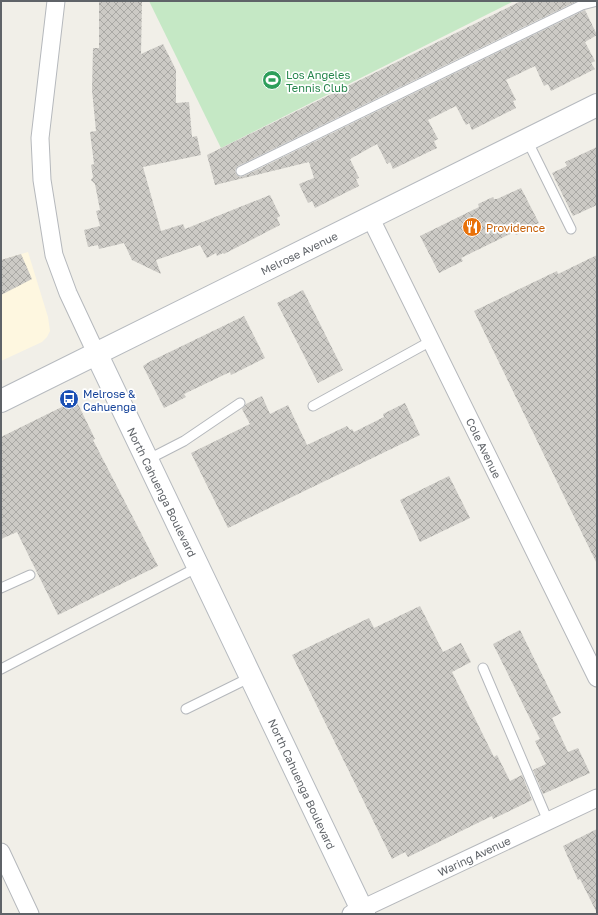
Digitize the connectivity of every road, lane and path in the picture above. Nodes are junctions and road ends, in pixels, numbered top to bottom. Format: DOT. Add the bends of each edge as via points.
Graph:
graph roads {
  1 [pos="56,1"];
  2 [pos="597,1"];
  3 [pos="597,106"];
  4 [pos="527,140"];
  5 [pos="241,171"];
  6 [pos="371,219"];
  7 [pos="571,229"];
  8 [pos="431,341"];
  9 [pos="97,355"];
  10 [pos="1,401"];
  11 [pos="240,403"];
  12 [pos="312,406"];
  13 [pos="147,460"];
  14 [pos="198,567"];
  15 [pos="30,575"];
  16 [pos="1,588"];
  17 [pos="484,668"];
  18 [pos="1,669"];
  19 [pos="251,677"];
  20 [pos="597,678"];
  21 [pos="186,709"];
  22 [pos="597,798"];
  23 [pos="548,821"];
  24 [pos="1,852"];
  25 [pos="358,912"];
  26 [pos="30,914"];
  1 -- 9 [label="street, North Cahuenga Boulevard" via="40,138 42,180 54,255 68,293"];
  2 -- 5 [label="lane" via="582,4"];
  3 -- 4 [label="main road, Melrose Avenue"];
  4 -- 6 [label="main road, Melrose Avenue"];
  4 -- 7 [label="lane"];
  6 -- 8 [label="street, Cole Avenue"];
  6 -- 9 [label="main road, Melrose Avenue"];
  8 -- 12 [label="lane"];
  8 -- 20 [label="street, Cole Avenue"];
  9 -- 10 [label="main road, Melrose Avenue"];
  9 -- 13 [label="main road, North Cahuenga Boulevard"];
  11 -- 13 [label="lane" via="184,441"];
  13 -- 14 [label="main road, North Cahuenga Boulevard"];
  14 -- 18 [label="lane"];
  14 -- 19 [label="main road, North Cahuenga Boulevard"];
  15 -- 16 [label="lane"];
  17 -- 23 [label="lane"];
  19 -- 21 [label="lane"];
  19 -- 25 [label="main road, North Cahuenga Boulevard"];
  22 -- 23 [label="street, Waring Avenue"];
  23 -- 25 [label="street, Waring Avenue"];
  24 -- 26 [label="street"];
}
